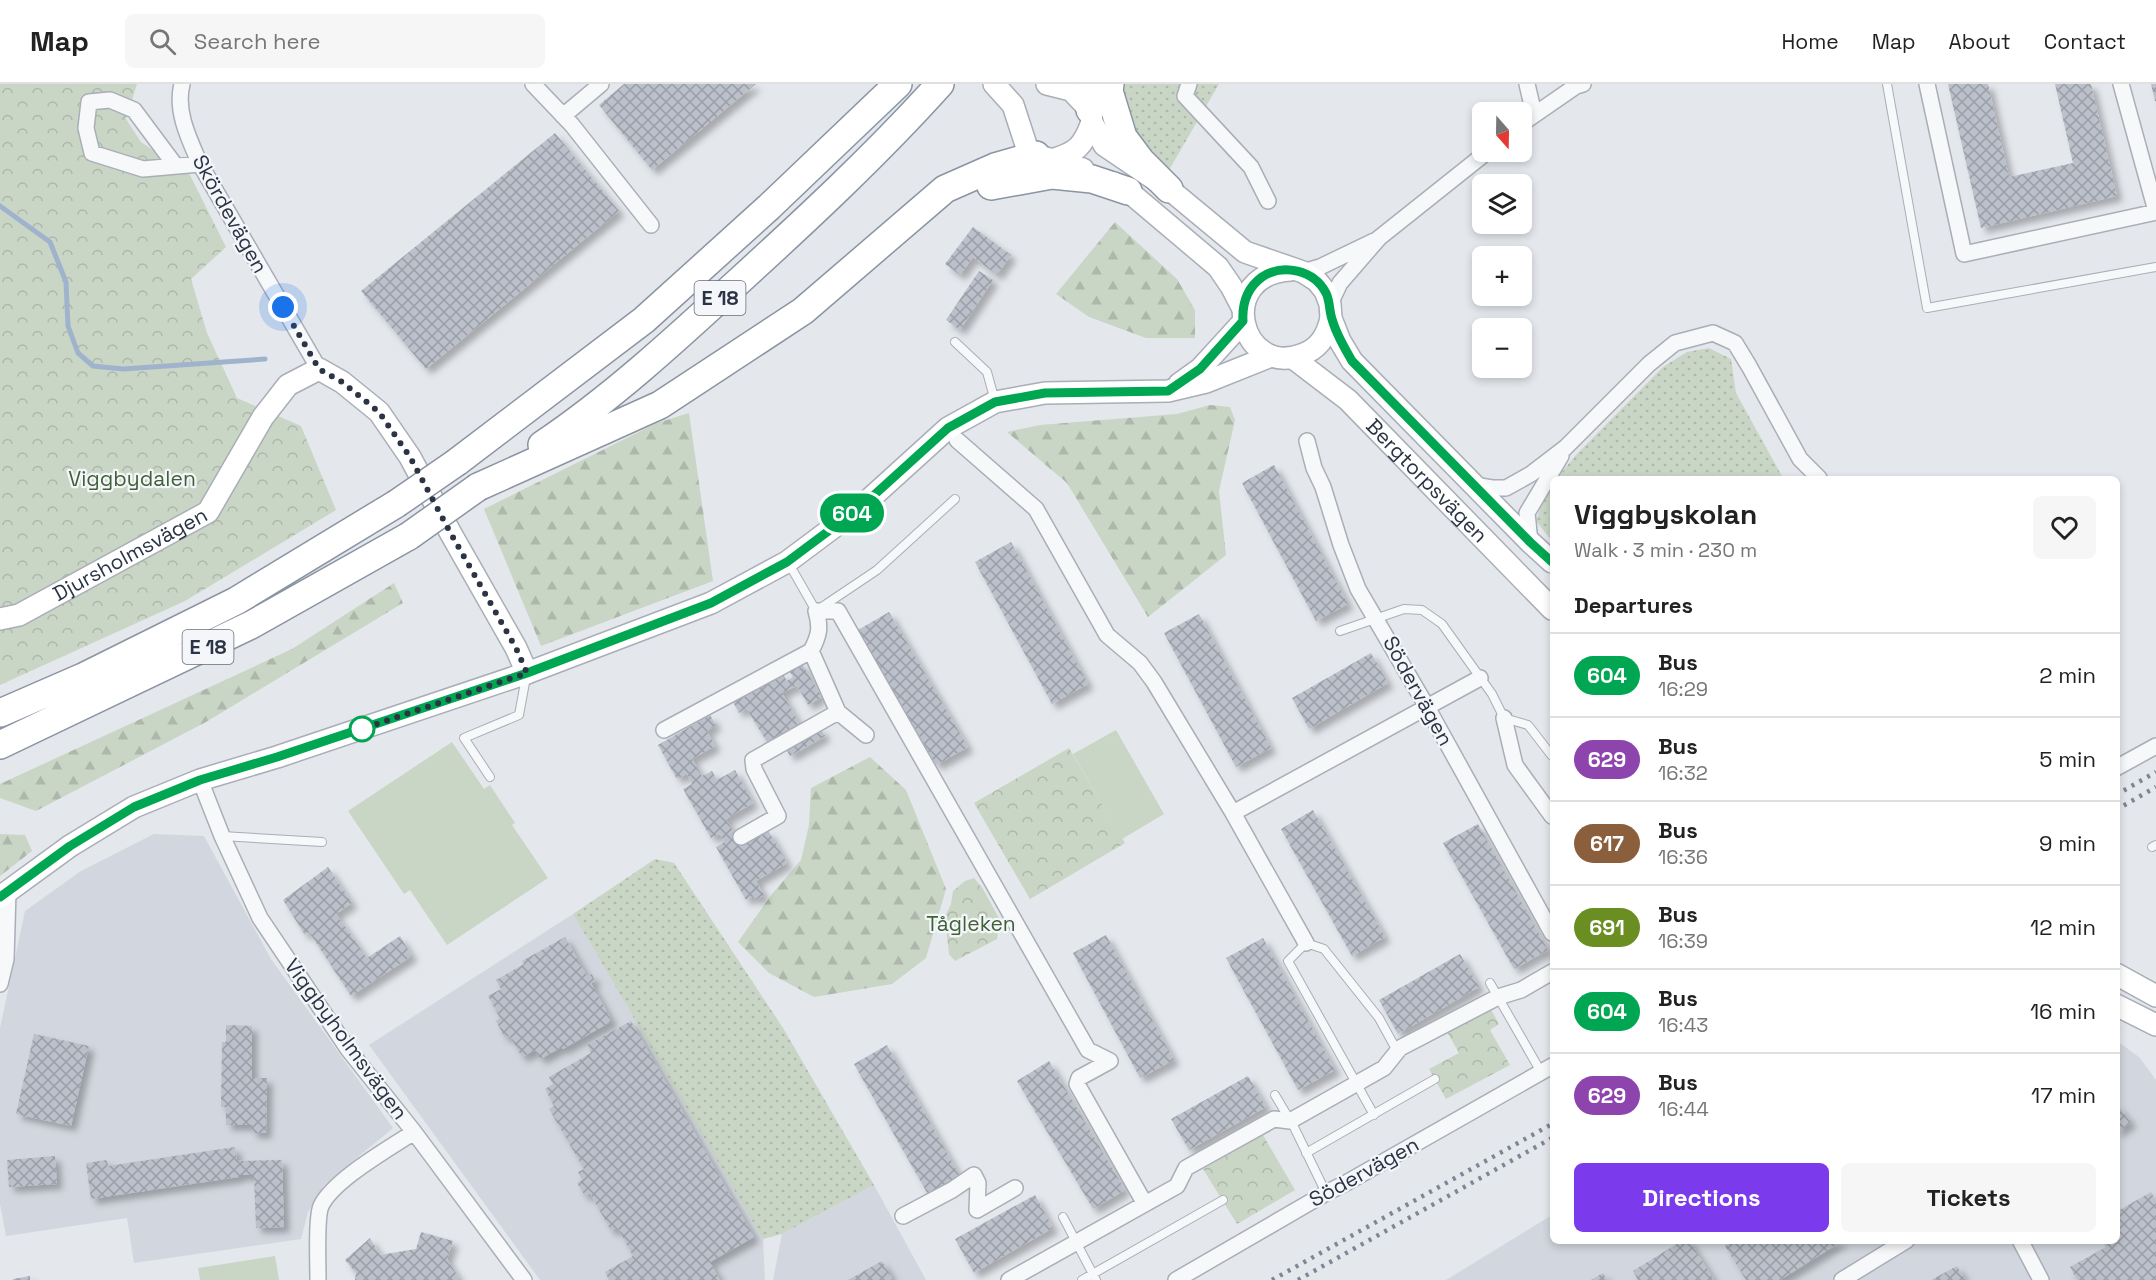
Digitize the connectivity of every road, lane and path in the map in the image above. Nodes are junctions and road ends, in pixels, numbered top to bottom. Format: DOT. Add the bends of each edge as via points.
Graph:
graph roads {
  1 [pos="182,84"];
  2 [pos="533,84"];
  3 [pos="601,84"];
  4 [pos="876,84"];
  5 [pos="898,84"];
  6 [pos="940,84"];
  7 [pos="994,84"];
  8 [pos="1047,84"];
  9 [pos="1110,84"];
  10 [pos="1189,84"];
  11 [pos="1527,84"];
  12 [pos="1583,84"];
  13 [pos="1887,84"];
  14 [pos="1927,84"];
  15 [pos="2121,84"];
  16 [pos="1092,105"];
  17 [pos="1534,114"];
  18 [pos="563,116"];
  19 [pos="1043,158"];
  20 [pos="1474,162"];
  21 [pos="200,164"];
  22 [pos="175,165"];
  23 [pos="1169,189"];
  24 [pos="1128,191"];
  25 [pos="1268,201"];
  26 [pos="769,207"];
  27 [pos="917,212"];
  28 [pos="2156,212"];
  29 [pos="651,225"];
  30 [pos="1379,238"];
  31 [pos="2156,267"];
  32 [pos="1297,271"];
  33 [pos="1331,311"];
  34 [pos="1243,315"];
  35 [pos="955,342"];
  36 [pos="1271,356"];
  37 [pos="1293,358"];
  38 [pos="319,369"];
  39 [pos="1168,391"];
  40 [pos="995,402"];
  41 [pos="957,440"];
  42 [pos="1307,441"];
  43 [pos="1565,448"];
  44 [pos="1817,476"];
  45 [pos="1474,485"];
  46 [pos="478,487"];
  47 [pos="955,499"];
  48 [pos="1530,542"];
  49 [pos="1550,560"];
  50 [pos="787,562"];
  51 [pos="1550,607"];
  52 [pos="816,611"];
  53 [pos="1376,617"];
  54 [pos="0,619"];
  55 [pos="1340,631"];
  56 [pos="811,651"];
  57 [pos="527,673"];
  58 [pos="1480,678"];
  59 [pos="1427,706"];
  60 [pos="838,712"];
  61 [pos="0,713"];
  62 [pos="1504,718"];
  63 [pos="664,730"];
  64 [pos="866,735"];
  65 [pos="0,745"];
  66 [pos="2156,746"];
  67 [pos="1550,753"];
  68 [pos="2120,766"];
  69 [pos="490,777"];
  70 [pos="200,780"];
  71 [pos="1233,813"];
  72 [pos="1550,813"];
  73 [pos="222,836"];
  74 [pos="741,837"];
  75 [pos="322,842"];
  76 [pos="4,894"];
  77 [pos="1550,929"];
  78 [pos="1306,943"];
  79 [pos="1550,973"];
  80 [pos="2120,976"];
  81 [pos="1490,983"];
  82 [pos="0,984"];
  83 [pos="2156,996"];
  84 [pos="1498,997"];
  85 [pos="2120,1007"];
  86 [pos="2156,1025"];
  87 [pos="1397,1051"];
  88 [pos="1547,1069"];
  89 [pos="1435,1078"];
  90 [pos="1356,1083"];
  91 [pos="1275,1095"];
  92 [pos="1374,1115"];
  93 [pos="1290,1121"];
  94 [pos="414,1132"];
  95 [pos="1306,1153"];
  96 [pos="1015,1188"];
  97 [pos="1326,1193"];
  98 [pos="1223,1200"];
  99 [pos="1145,1204"];
  100 [pos="903,1216"];
  101 [pos="1063,1217"];
  102 [pos="1076,1242"];
  103 [pos="1900,1244"];
  104 [pos="2022,1244"];
  105 [pos="1095,1277"];
  106 [pos="318,1280"];
  107 [pos="524,1280"];
  108 [pos="1009,1280"];
  109 [pos="1082,1280"];
  110 [pos="1176,1280"];
  111 [pos="1842,1280"];
  112 [pos="2041,1280"];
  1 -- 21 [label="street, Skördevägen" via="179,96 187,133"];
  2 -- 18 [label="street"];
  3 -- 18 [label="street"];
  4 -- 26 [label="highway"];
  5 -- 26 [label="highway, E 18"];
  6 -- 46 [label="highway, E 18" via="811,215 672,343 562,431"];
  7 -- 19 [label="street" via="1013,105 1027,148"];
  8 -- 16 [label="street, Bergtorpsvägen" via="1071,90"];
  9 -- 23 [label="highway" via="1123,137"];
  10 -- 25 [label="street" via="1185,96 1251,167"];
  11 -- 17 [label="street"];
  12 -- 17 [label="street"];
  13 -- 31 [label="lane" via="1927,308"];
  14 -- 28 [label="street" via="1964,254"];
  15 -- 28 [label="street"];
  16 -- 19 [label="street" via="1087,136 1079,149 1066,156"];
  16 -- 23 [label="street, Bergtorpsvägen" via="1104,145"];
  18 -- 29 [label="street"];
  19 -- 24 [label="street" via="1096,173"];
  19 -- 27 [label="highway" via="995,167 945,189"];
  20 -- 30 [label="street"];
  21 -- 22 [label="street"];
  21 -- 38 [label="street, Skördevägen"];
  22 -- 22 [label="street" via="134,110 110,100 89,102 86,128 92,153 143,169"];
  23 -- 32 [label="street, Bergtorpsvägen" via="1245,252"];
  24 -- 27 [label="highway" via="1092,179 1052,175 1000,183"];
  24 -- 34 [label="street" via="1218,267"];
  26 -- 61 [label="highway, E 18, bridge" via="644,320 396,504 236,601 83,677"];
  27 -- 46 [label="highway" via="803,311 660,405"];
  30 -- 32 [label="street" via="1320,267"];
  30 -- 33 [label="street" via="1340,283"];
  32 -- 33 [label="street, Bergtorpsvägen" via="1317,280"];
  32 -- 34 [label="street" via="1277,270 1264,276 1253,285"];
  33 -- 37 [label="street" via="1328,331 1321,343 1311,352"];
  33 -- 45 [label="street, Bergtorpsvägen" via="1340,341 1352,361"];
  34 -- 36 [label="street" via="1247,333 1258,348"];
  34 -- 39 [label="street" via="1200,369"];
  35 -- 40 [label="lane" via="987,372"];
  36 -- 37 [label="street"];
  36 -- 39 [label="street" via="1206,382"];
  37 -- 51 [label="street, Bergtorpsvägen" via="1348,400"];
  38 -- 54 [label="street, Djursholmsvägen" via="288,384 263,417 208,512 20,615"];
  38 -- 57 [label="street" via="379,412 410,457"];
  39 -- 40 [label="street" via="1045,393"];
  40 -- 50 [label="street" via="948,428 862,506"];
  41 -- 71 [label="street" via="1036,509 1107,635 1147,672"];
  42 -- 53 [label="street, Södervägen" via="1350,567"];
  43 -- 44 [label="street" via="1648,364 1675,343 1713,333 1734,343 1800,459"];
  43 -- 45 [label="street" via="1506,488"];
  43 -- 48 [label="street" via="1527,513"];
  45 -- 48 [label="street, Bergtorpsvägen"];
  46 -- 65 [label="highway, E 18, bridge" via="409,536 252,625"];
  47 -- 52 [label="lane" via="877,570"];
  48 -- 49 [label="street, Bergtorpsvägen"];
  50 -- 52 [label="lane"];
  50 -- 57 [label="street" via="711,603"];
  52 -- 56 [label="street" via="819,635"];
  52 -- 99 [label="street" via="838,611 1088,1050 1110,1061 1079,1078 1077,1084"];
  53 -- 55 [label="lane"];
  53 -- 58 [label="lane" via="1404,609 1422,610 1442,624"];
  53 -- 59 [label="street, Södervägen"];
  56 -- 60 [label="street"];
  56 -- 63 [label="street"];
  57 -- 69 [label="lane" via="519,715 464,738"];
  57 -- 70 [label="street"];
  58 -- 59 [label="street"];
  58 -- 62 [label="lane"];
  59 -- 71 [label="street"];
  59 -- 77 [label="street, Södervägen"];
  60 -- 64 [label="street"];
  60 -- 74 [label="street" via="753,760 778,816"];
  62 -- 67 [label="lane" via="1528,725"];
  62 -- 72 [label="street" via="1515,765"];
  66 -- 68 [label="street"];
  70 -- 73 [label="street, Viggbyholmsvägen"];
  70 -- 76 [label="street" via="134,807 70,846"];
  71 -- 78 [label="street"];
  73 -- 75 [label="lane"];
  73 -- 94 [label="street, Viggbyholmsvägen" via="260,918 348,1049"];
  76 -- 82 [label="street" via="6,959"];
  78 -- 87 [label="lane" via="1324,949 1379,1018"];
  78 -- 90 [label="lane" via="1288,961"];
  79 -- 84 [label="street" via="1521,990"];
  80 -- 83 [label="street"];
  81 -- 84 [label="lane"];
  84 -- 87 [label="street"];
  84 -- 88 [label="lane"];
  85 -- 86 [label="street"];
  87 -- 90 [label="street" via="1384,1068"];
  88 -- 97 [label="street, Södervägen"];
  89 -- 92 [label="lane"];
  90 -- 92 [label="lane"];
  90 -- 93 [label="street"];
  91 -- 93 [label="lane"];
  92 -- 95 [label="lane"];
  93 -- 95 [label="lane"];
  93 -- 99 [label="street" via="1274,1119 1186,1168 1177,1186"];
  94 -- 106 [label="street" via="329,1193 320,1208"];
  94 -- 107 [label="street, Viggbyholmsvägen"];
  95 -- 97 [label="lane"];
  96 -- 100 [label="street" via="977,1210 978,1183 974,1175"];
  97 -- 110 [label="street, Södervägen"];
  98 -- 105 [label="lane"];
  99 -- 102 [label="street"];
  101 -- 102 [label="lane"];
  102 -- 105 [label="lane"];
  102 -- 108 [label="street"];
  103 -- 111 [label="street"];
  104 -- 112 [label="street"];
  105 -- 109 [label="lane"];
}
